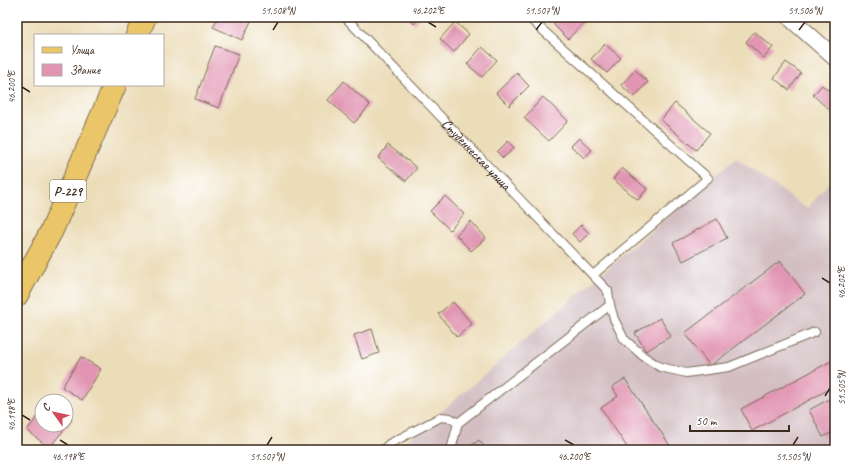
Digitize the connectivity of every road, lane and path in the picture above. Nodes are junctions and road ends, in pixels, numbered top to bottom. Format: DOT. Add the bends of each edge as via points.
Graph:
graph roads {
  1 [pos="145,17"];
  2 [pos="345,17"];
  3 [pos="528,17"];
  4 [pos="789,17"];
  5 [pos="137,34"];
  6 [pos="835,58"];
  7 [pos="115,86"];
  8 [pos="593,275"];
  9 [pos="17,295"];
  10 [pos="610,305"];
  11 [pos="815,332"];
  12 [pos="458,423"];
  13 [pos="383,450"];
  14 [pos="451,450"];
  1 -- 5 [label="main road"];
  2 -- 8 [label="lane, Студенческая улица"];
  3 -- 8 [label="lane" via="708,178"];
  4 -- 6 [label="street"];
  7 -- 9 [label="main road, Р-229" via="52,230"];
  8 -- 10 [label="lane, Студенческая улица" via="608,291"];
  10 -- 11 [label="lane" via="624,339 660,367 686,374 729,367"];
  10 -- 12 [label="lane"];
  12 -- 13 [label="lane" via="450,418 441,417 389,444"];
  12 -- 14 [label="lane"];
}
